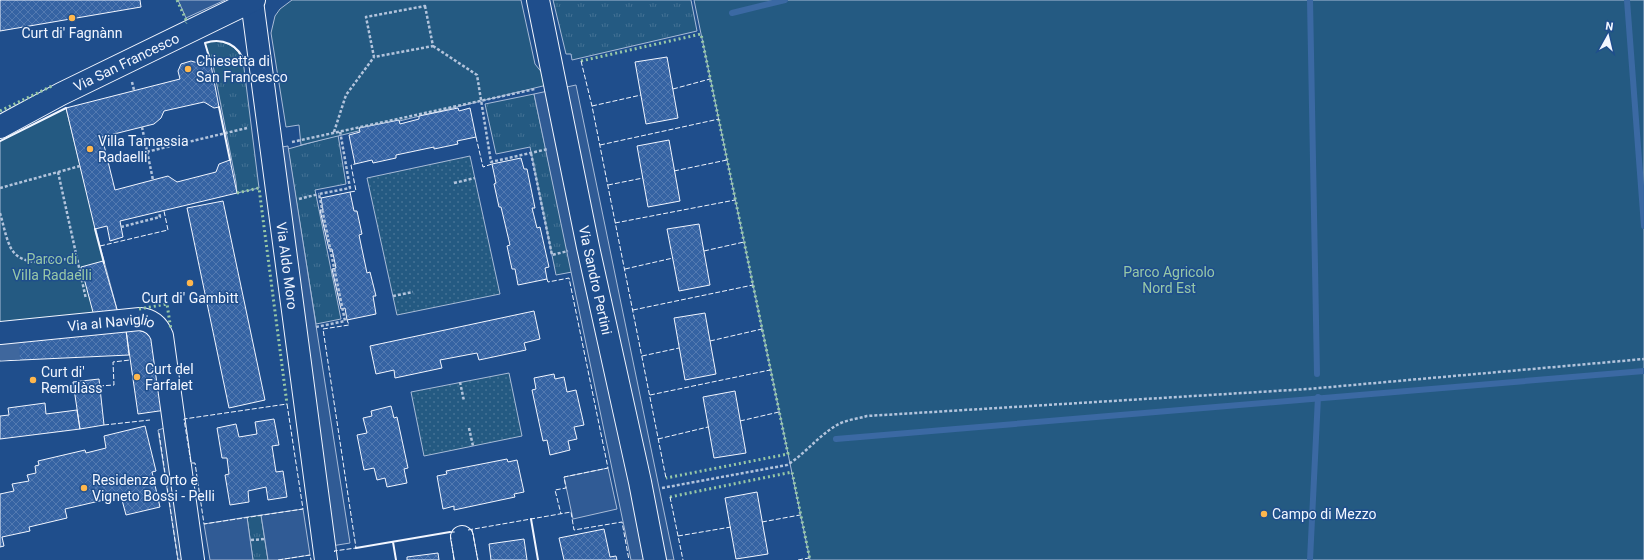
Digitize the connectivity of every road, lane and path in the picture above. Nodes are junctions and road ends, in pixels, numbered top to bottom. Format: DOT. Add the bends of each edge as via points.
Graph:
graph roads {
  1 [pos="253,0"];
  2 [pos="538,0"];
  3 [pos="433,46"];
  4 [pos="374,57"];
  5 [pos="542,87"];
  6 [pos="482,101"];
  7 [pos="268,124"];
  8 [pos="0,127"];
  9 [pos="142,127"];
  10 [pos="340,131"];
  11 [pos="334,132"];
  12 [pos="568,144"];
  13 [pos="271,147"];
  14 [pos="147,151"];
  15 [pos="531,153"];
  16 [pos="108,161"];
  17 [pos="80,166"];
  18 [pos="58,172"];
  19 [pos="475,178"];
  20 [pos="153,180"];
  21 [pos="454,182"];
  22 [pos="0,188"];
  23 [pos="159,212"];
  24 [pos="0,213"];
  25 [pos="121,227"];
  26 [pos="588,246"];
  27 [pos="77,257"];
  28 [pos="413,292"];
  29 [pos="393,296"];
  30 [pos="86,298"];
  31 [pos="296,331"];
  32 [pos="5,335"];
  33 [pos="1644,359"];
  34 [pos="460,382"];
  35 [pos="464,401"];
  36 [pos="469,428"];
  37 [pos="473,446"];
  38 [pos="642,494"];
  39 [pos="462,537"];
  40 [pos="265,538"];
  41 [pos="250,540"];
  42 [pos="192,560"];
  43 [pos="326,560"];
  44 [pos="466,560"];
  45 [pos="655,560"];
  1 -- 7 [label="street, Via Aldo Moro"];
  1 -- 8 [label="street, Via San Francesco" via="61,94"];
  2 -- 12 [label="street, Via Sandro Pertini"];
  3 -- 4 [label="path"];
  3 -- 4 [label="path" via="425,6 366,17"];
  3 -- 6 [label="path" via="477,75"];
  4 -- 11 [label="path" via="346,95"];
  5 -- 6 [label="path"];
  6 -- 10 [label="path"];
  6 -- 15 [label="path" via="491,162"];
  7 -- 13 [label="street, Via Aldo Moro"];
  7 -- 14 [label="path"];
  9 -- 14 [label="path"];
  10 -- 11 [label="path"];
  10 -- 31 [label="path" via="350,188 320,194 346,321"];
  11 -- 13 [label="path"];
  12 -- 15 [label="path"];
  12 -- 26 [label="street, Via Sandro Pertini"];
  13 -- 31 [label="street, Via Aldo Moro"];
  14 -- 16 [label="path"];
  14 -- 20 [label="path"];
  15 -- 26 [label="path" via="552,255"];
  17 -- 18 [label="path"];
  18 -- 22 [label="path"];
  18 -- 27 [label="path"];
  19 -- 21 [label="path"];
  23 -- 25 [label="path" via="160,216"];
  24 -- 27 [label="path" via="8,244 21,258 42,263"];
  26 -- 38 [label="street, Via Sandro Pertini"];
  27 -- 30 [label="path"];
  28 -- 29 [label="path"];
  31 -- 43 [label="street, Via Aldo Moro"];
  32 -- 42 [label="street, Via al Naviglio" via="137,320 151,322 156,326 162,336 166,423 179,460"];
  33 -- 38 [label="path" via="1308,389 867,416 838,424 799,458 787,465 671,486"];
  34 -- 35 [label="path"];
  36 -- 37 [label="path"];
  38 -- 45 [label="street, Via Sandro Pertini"];
  39 -- 44 [label="street"];
  40 -- 41 [label="path"];
}
